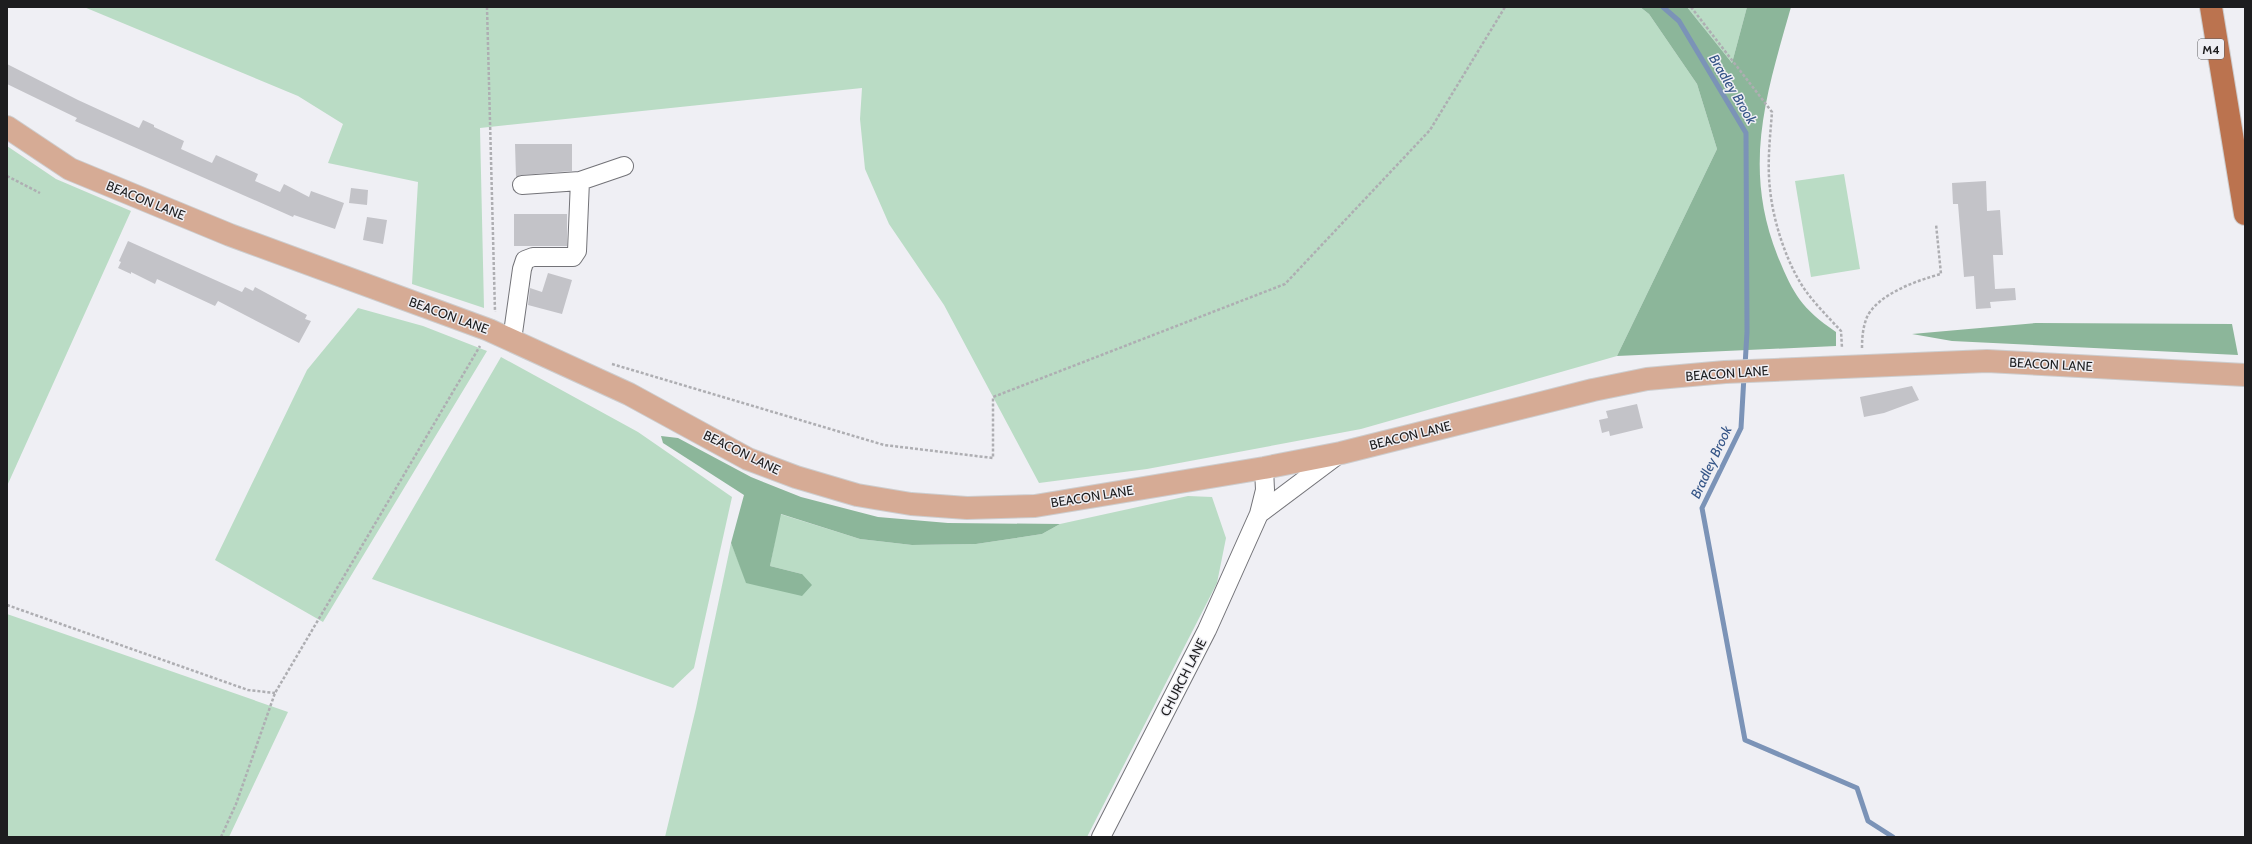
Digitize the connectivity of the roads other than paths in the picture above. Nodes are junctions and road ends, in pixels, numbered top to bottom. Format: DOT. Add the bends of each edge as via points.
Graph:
graph roads {
  1 [pos="2198,7"];
  2 [pos="2211,7"];
  3 [pos="2223,90"];
  4 [pos="7,127"];
  5 [pos="624,166"];
  6 [pos="580,181"];
  7 [pos="522,185"];
  8 [pos="2245,214"];
  9 [pos="512,340"];
  10 [pos="2245,375"];
  11 [pos="1341,453"];
  12 [pos="1264,468"];
  13 [pos="1259,514"];
  14 [pos="1101,837"];
  1 -- 3 [label="highway, M4"];
  2 -- 3 [label="highway, M4"];
  3 -- 8 [label="highway, M4"];
  4 -- 9 [label="main road, BEACON LANE" via="70,169 230,235"];
  5 -- 6 [label="street"];
  6 -- 7 [label="street"];
  6 -- 9 [label="street" via="577,251 573,257 533,257 525,260"];
  9 -- 12 [label="main road, BEACON LANE" via="629,394 748,458 796,477 857,495 911,504 967,508 1035,506"];
  10 -- 11 [label="main road, BEACON LANE" via="1987,361 1725,372 1647,379 1593,390"];
  11 -- 12 [label="main road, BEACON LANE"];
  11 -- 13 [label="street, CHURCH LANE"];
  12 -- 13 [label="street, CHURCH LANE" via="1265,490"];
  13 -- 14 [label="street, CHURCH LANE" via="1207,630"];
}
